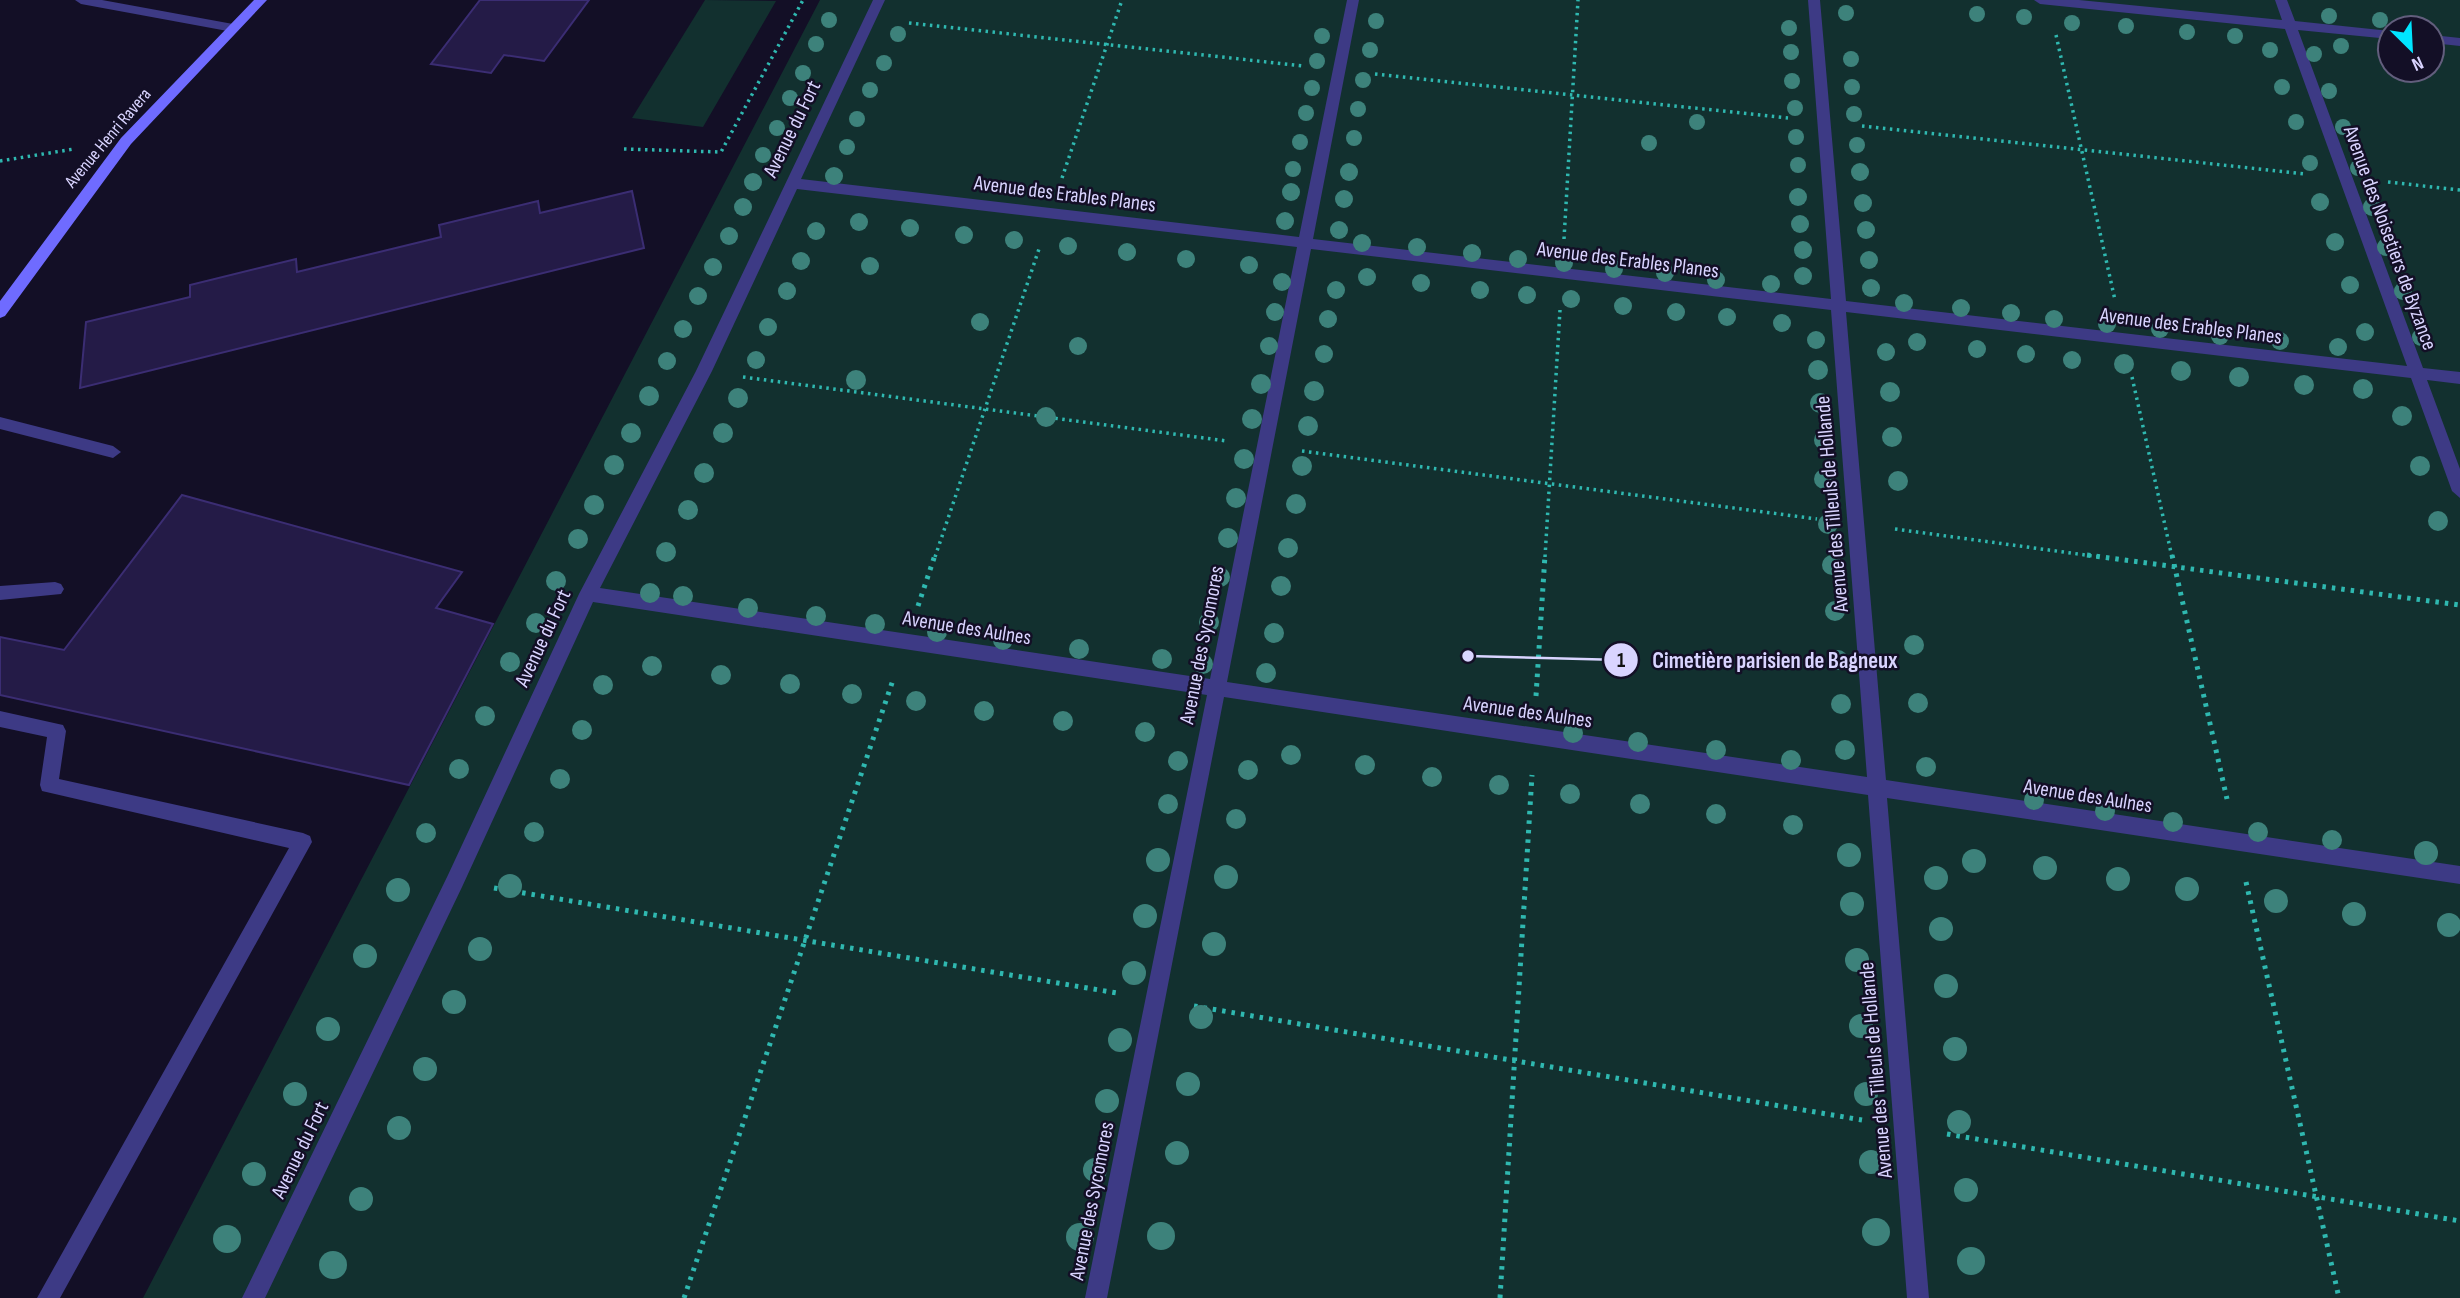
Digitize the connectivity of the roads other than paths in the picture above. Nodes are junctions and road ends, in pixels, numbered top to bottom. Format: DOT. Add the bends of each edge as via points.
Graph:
graph roads {
  1 [pos="81,0"];
  2 [pos="261,0"];
  3 [pos="879,0"];
  4 [pos="1353,0"];
  5 [pos="1814,0"];
  6 [pos="2040,0"];
  7 [pos="2281,0"];
  8 [pos="2048,1"];
  9 [pos="2290,25"];
  10 [pos="233,28"];
  11 [pos="2376,34"];
  12 [pos="791,183"];
  13 [pos="1305,243"];
  14 [pos="1839,306"];
  15 [pos="0,312"];
  16 [pos="2417,373"];
  17 [pos="2460,378"];
  18 [pos="0,423"];
  19 [pos="113,452"];
  20 [pos="2460,491"];
  21 [pos="55,589"];
  22 [pos="0,593"];
  23 [pos="588,594"];
  24 [pos="1217,689"];
  25 [pos="0,719"];
  26 [pos="1877,787"];
  27 [pos="2460,875"];
  28 [pos="48,1298"];
  29 [pos="253,1298"];
  30 [pos="1097,1298"];
  31 [pos="1918,1298"];
  1 -- 10 [label="lane"];
  2 -- 10 [label="street, Avenue Henri Ravera"];
  3 -- 12 [label="lane, Avenue du Fort"];
  4 -- 13 [label="lane, Avenue des Sycomores"];
  5 -- 14 [label="lane, Avenue des Tilleuls de Hollande"];
  6 -- 8 [label="lane"];
  7 -- 9 [label="lane, Avenue des Noisetiers de Byzance"];
  8 -- 9 [label="lane"];
  9 -- 11 [label="lane"];
  9 -- 16 [label="lane, Avenue des Noisetiers de Byzance"];
  10 -- 15 [label="street, Avenue Henri Ravera" via="126,141"];
  12 -- 13 [label="lane, Avenue des Erables Planes"];
  12 -- 23 [label="lane, Avenue du Fort" via="704,371"];
  13 -- 14 [label="lane, Avenue des Erables Planes"];
  13 -- 24 [label="lane, Avenue des Sycomores"];
  14 -- 16 [label="lane, Avenue des Erables Planes"];
  14 -- 26 [label="lane, Avenue des Tilleuls de Hollande"];
  16 -- 17 [label="lane, Avenue des Erables Planes"];
  16 -- 20 [label="lane, Avenue des Noisetiers de Byzance"];
  18 -- 19 [label="lane"];
  21 -- 22 [label="lane"];
  23 -- 24 [label="lane, Avenue des Aulnes"];
  23 -- 29 [label="lane, Avenue du Fort"];
  24 -- 26 [label="lane, Avenue des Aulnes"];
  24 -- 30 [label="lane, Avenue des Sycomores"];
  25 -- 28 [label="lane" via="57,731 49,785 303,842"];
  26 -- 27 [label="lane, Avenue des Aulnes"];
  26 -- 31 [label="lane, Avenue des Tilleuls de Hollande"];
}
